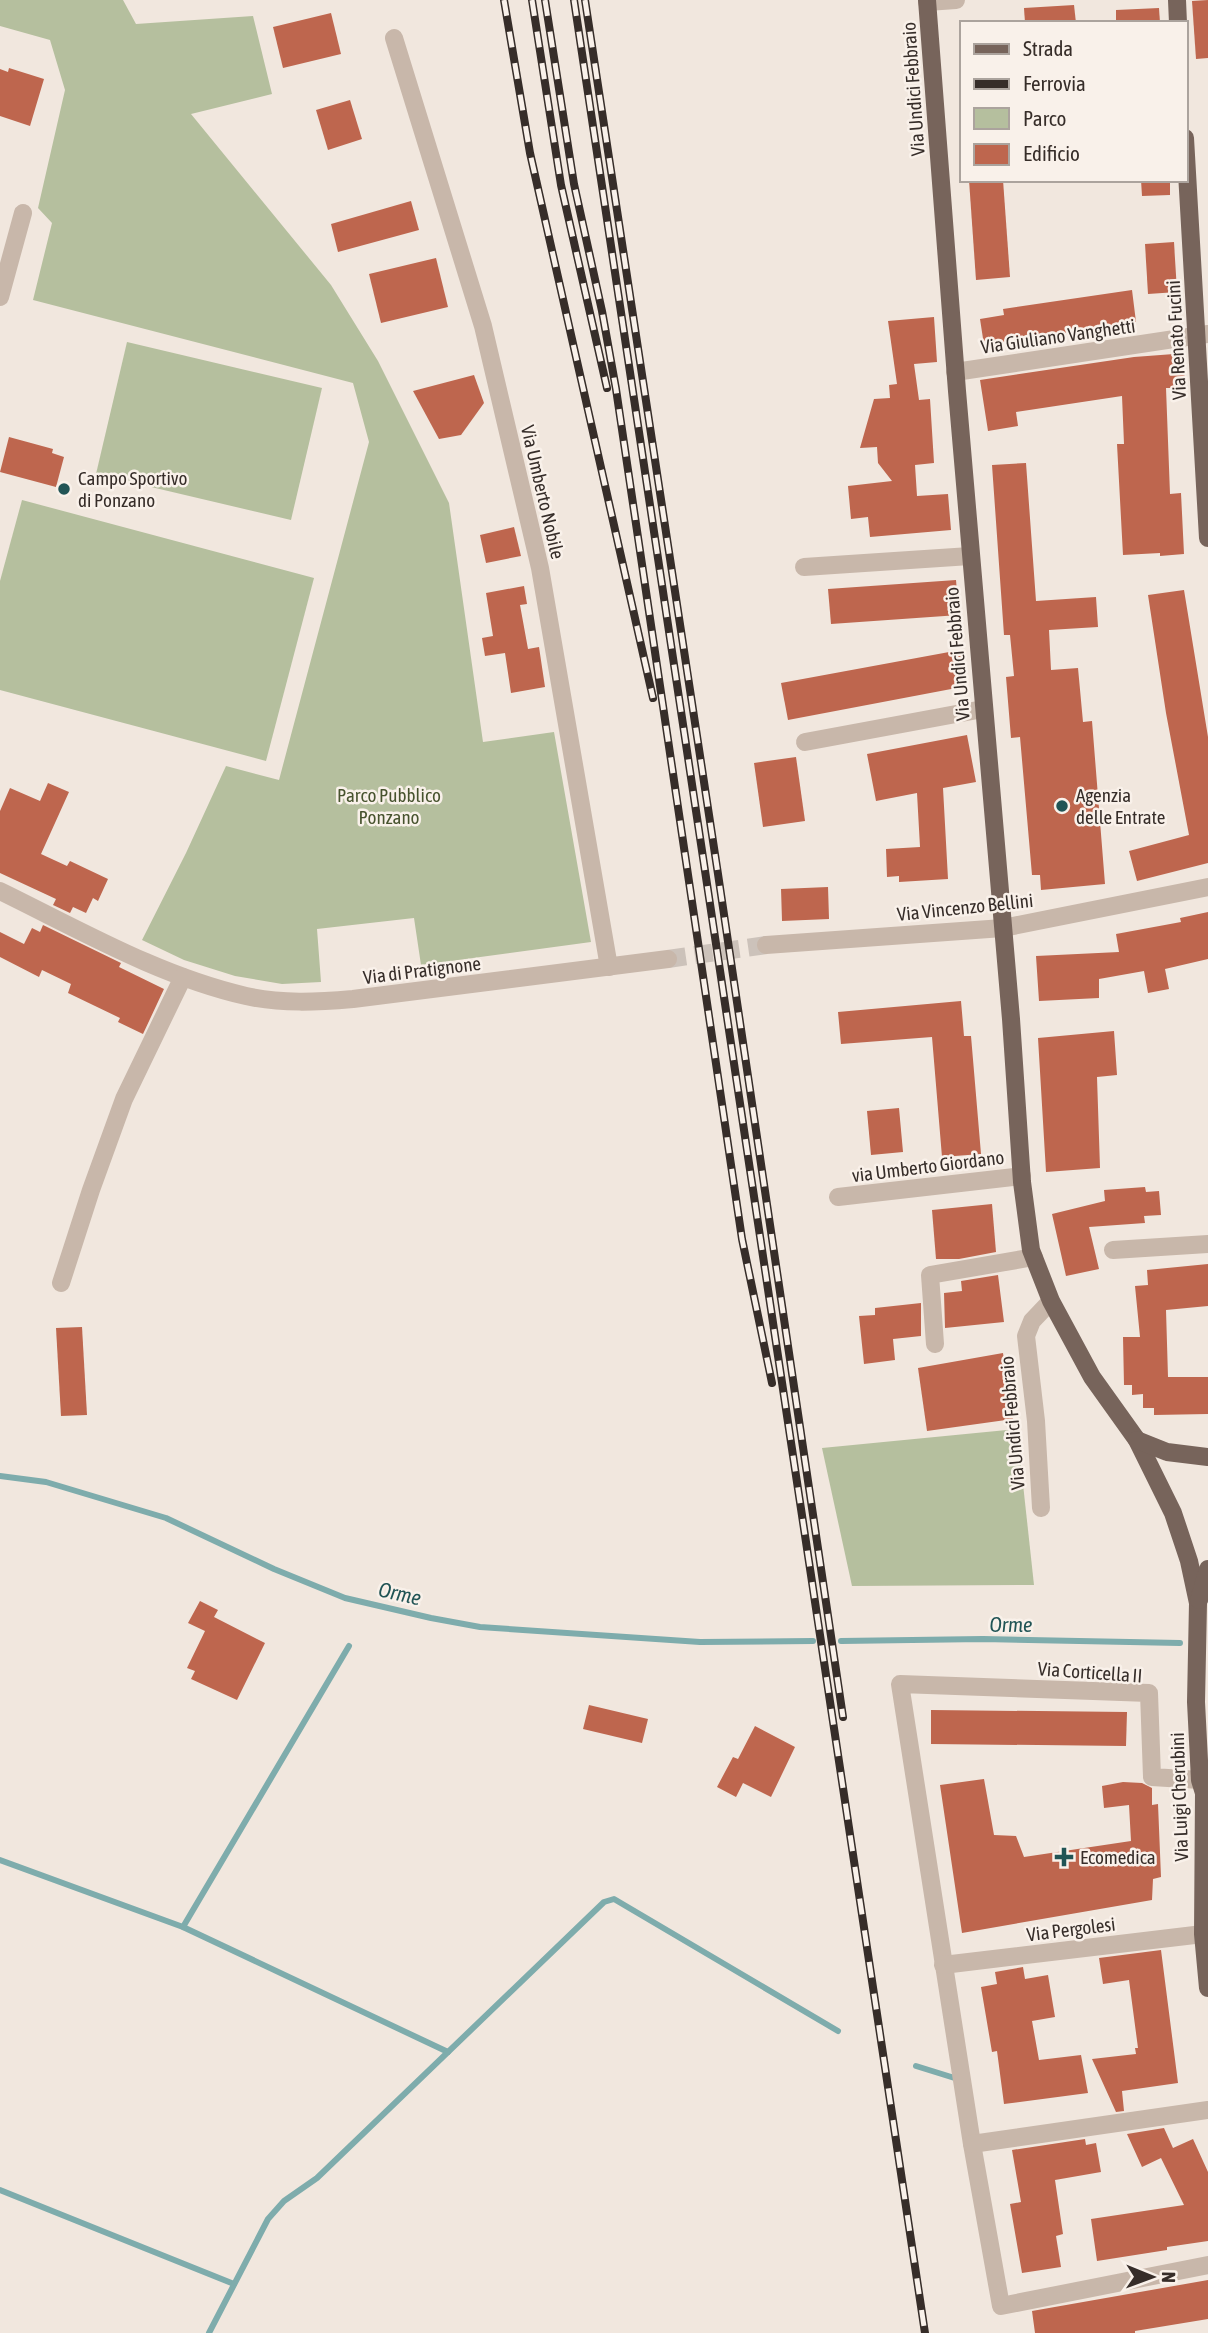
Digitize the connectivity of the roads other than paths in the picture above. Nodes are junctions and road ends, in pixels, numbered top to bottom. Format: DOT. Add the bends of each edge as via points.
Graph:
graph roads {
  1 [pos="956,0"];
  2 [pos="1177,0"];
  3 [pos="927,1"];
  4 [pos="1178,21"];
  5 [pos="394,38"];
  6 [pos="1187,160"];
  7 [pos="23,213"];
  8 [pos="0,297"];
  9 [pos="1203,335"];
  10 [pos="955,372"];
  11 [pos="1208,538"];
  12 [pos="970,556"];
  13 [pos="804,567"];
  14 [pos="983,709"];
  15 [pos="805,742"];
  16 [pos="1208,887"];
  17 [pos="0,891"];
  18 [pos="1003,928"];
  19 [pos="766,944"];
  20 [pos="668,959"];
  21 [pos="609,967"];
  22 [pos="183,977"];
  23 [pos="1022,1176"];
  24 [pos="838,1197"];
  25 [pos="1208,1244"];
  26 [pos="1113,1250"];
  27 [pos="1034,1257"];
  28 [pos="61,1283"];
  29 [pos="1051,1301"];
  30 [pos="935,1344"];
  31 [pos="1137,1440"];
  32 [pos="1208,1457"];
  33 [pos="1041,1508"];
  34 [pos="1208,1569"];
  35 [pos="1198,1604"];
  36 [pos="1204,1789"];
  37 [pos="1203,1934"];
  38 [pos="943,1965"];
  39 [pos="1208,1988"];
  40 [pos="1208,2110"];
  41 [pos="972,2144"];
  42 [pos="1208,2265"];
  1 -- 3 [label="street"];
  2 -- 4 [label="main road"];
  3 -- 10 [label="main road, Via Undici Febbraio"];
  5 -- 21 [label="street, Via Umberto Nobile" via="482,326 540,568"];
  6 -- 9 [label="main road, Via Renato Fucini"];
  7 -- 8 [label="street"];
  9 -- 10 [label="street, Via Giuliano Vanghetti"];
  9 -- 11 [label="main road, Via Renato Fucini"];
  10 -- 12 [label="main road, Via Undici Febbraio"];
  12 -- 13 [label="street"];
  12 -- 14 [label="main road, Via Undici Febbraio"];
  14 -- 15 [label="street"];
  14 -- 18 [label="main road, Via Undici Febbraio"];
  16 -- 18 [label="street, Via Vincenzo Bellini"];
  17 -- 22 [label="street, Via di Pratignone"];
  18 -- 19 [label="street, Via Vincenzo Bellini"];
  18 -- 23 [label="main road, Via Undici Febbraio"];
  20 -- 21 [label="street, Via di Pratignone"];
  21 -- 22 [label="street, Via di Pratignone" via="308,1002 248,997"];
  22 -- 28 [label="street" via="124,1099"];
  23 -- 24 [label="street, via Umberto Giordano"];
  23 -- 27 [label="main road, Via Undici Febbraio"];
  25 -- 26 [label="street"];
  27 -- 29 [label="main road, Via Undici Febbraio"];
  27 -- 30 [label="street" via="930,1275"];
  29 -- 31 [label="main road, Via Undici Febbraio" via="1092,1377"];
  29 -- 33 [label="street, Via Undici Febbraio" via="1032,1321 1026,1336"];
  31 -- 32 [label="main road" via="1167,1452"];
  31 -- 35 [label="main road, Via Undici Febbraio" via="1173,1513"];
  34 -- 35 [label="main road"];
  35 -- 36 [label="main road, Via Luigi Cherubini" via="1196,1702"];
  36 -- 37 [label="main road, Via Luigi Cherubini"];
  36 -- 38 [label="street, Via Corticella II" via="1152,1777 1149,1693 900,1684"];
  37 -- 38 [label="street, Via Pergolesi"];
  37 -- 39 [label="main road, Via Luigi Cherubini"];
  38 -- 41 [label="street"];
  40 -- 41 [label="street"];
  41 -- 42 [label="street" via="1001,2306"];
}
